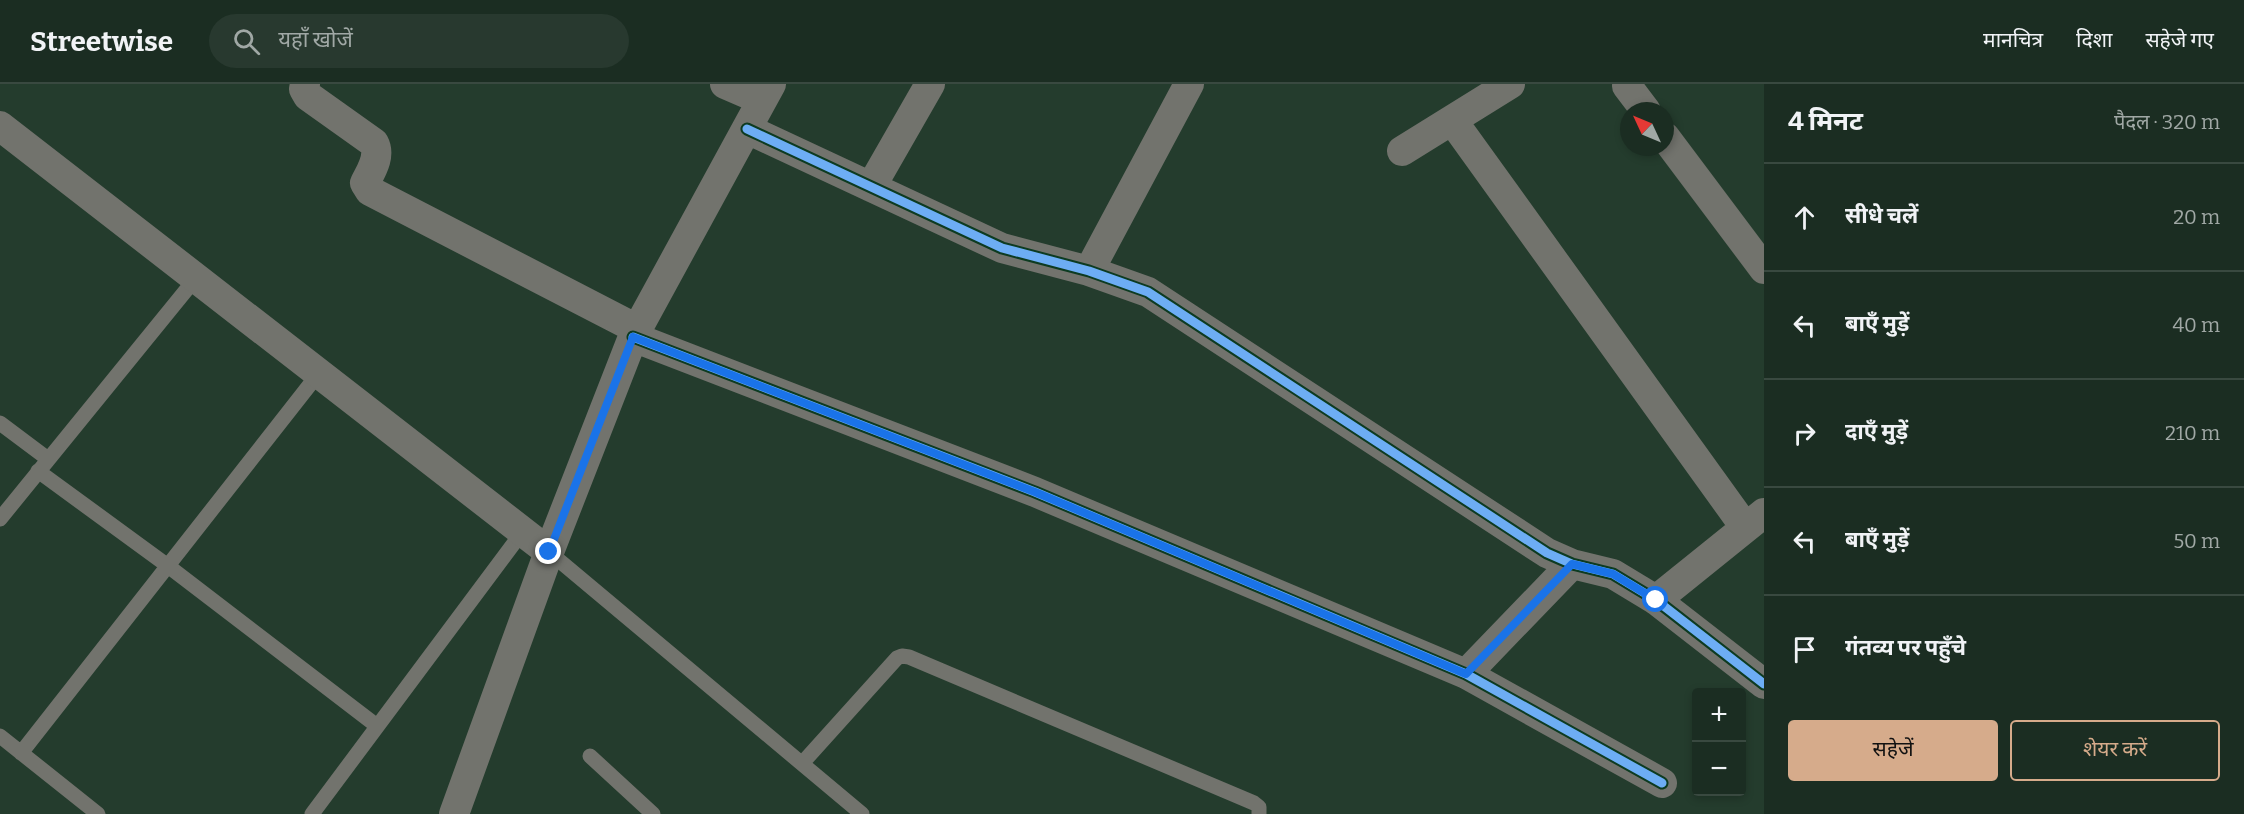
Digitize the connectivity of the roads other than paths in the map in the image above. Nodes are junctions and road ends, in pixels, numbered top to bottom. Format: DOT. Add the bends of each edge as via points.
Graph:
graph roads {
  1 [pos="305,84"];
  2 [pos="725,84"];
  3 [pos="930,84"];
  4 [pos="1189,84"];
  5 [pos="1510,84"];
  6 [pos="1627,86"];
  7 [pos="767,92"];
  8 [pos="1639,102"];
  9 [pos="1452,120"];
  10 [pos="0,126"];
  11 [pos="747,129"];
  12 [pos="1674,149"];
  13 [pos="1402,151"];
  14 [pos="871,187"];
  15 [pos="1764,269"];
  16 [pos="1089,271"];
  17 [pos="196,278"];
  18 [pos="635,333"];
  19 [pos="319,373"];
  20 [pos="0,423"];
  21 [pos="43,465"];
  22 [pos="0,519"];
  23 [pos="1754,520"];
  24 [pos="523,531"];
  25 [pos="549,552"];
  26 [pos="1572,564"];
  27 [pos="168,566"];
  28 [pos="1656,600"];
  29 [pos="1466,674"];
  30 [pos="1764,684"];
  31 [pos="377,726"];
  32 [pos="0,736"];
  33 [pos="21,753"];
  34 [pos="590,756"];
  35 [pos="804,765"];
  36 [pos="1662,783"];
  37 [pos="98,814"];
  38 [pos="312,814"];
  39 [pos="454,814"];
  40 [pos="653,814"];
  41 [pos="862,814"];
  42 [pos="1259,814"];
  1 -- 18 [label="street" via="308,96 374,143 377,157 365,183 370,191"];
  2 -- 7 [label="street"];
  3 -- 14 [label="street"];
  4 -- 16 [label="street"];
  5 -- 9 [label="street"];
  6 -- 8 [label="street"];
  7 -- 11 [label="street"];
  9 -- 13 [label="street"];
  9 -- 23 [label="street"];
  10 -- 17 [label="street"];
  11 -- 14 [label="street"];
  11 -- 18 [label="street"];
  12 -- 15 [label="street"];
  14 -- 16 [label="street" via="1002,248"];
  16 -- 26 [label="street" via="1148,292 1547,553"];
  17 -- 19 [label="street"];
  17 -- 21 [label="lane"];
  18 -- 25 [label="street"];
  18 -- 29 [label="street" via="1035,492"];
  19 -- 24 [label="street"];
  19 -- 27 [label="lane"];
  20 -- 21 [label="lane"];
  21 -- 22 [label="lane"];
  21 -- 27 [label="lane"];
  23 -- 28 [label="street"];
  24 -- 25 [label="street"];
  24 -- 31 [label="lane"];
  25 -- 35 [label="lane"];
  25 -- 39 [label="street"];
  26 -- 28 [label="street" via="1613,574"];
  26 -- 29 [label="street"];
  27 -- 31 [label="lane"];
  27 -- 33 [label="lane"];
  28 -- 30 [label="street"];
  29 -- 36 [label="street"];
  31 -- 38 [label="lane"];
  32 -- 33 [label="lane"];
  33 -- 37 [label="lane"];
  34 -- 40 [label="lane"];
  35 -- 41 [label="lane"];
  35 -- 42 [label="lane" via="902,656 1254,803"];
}
